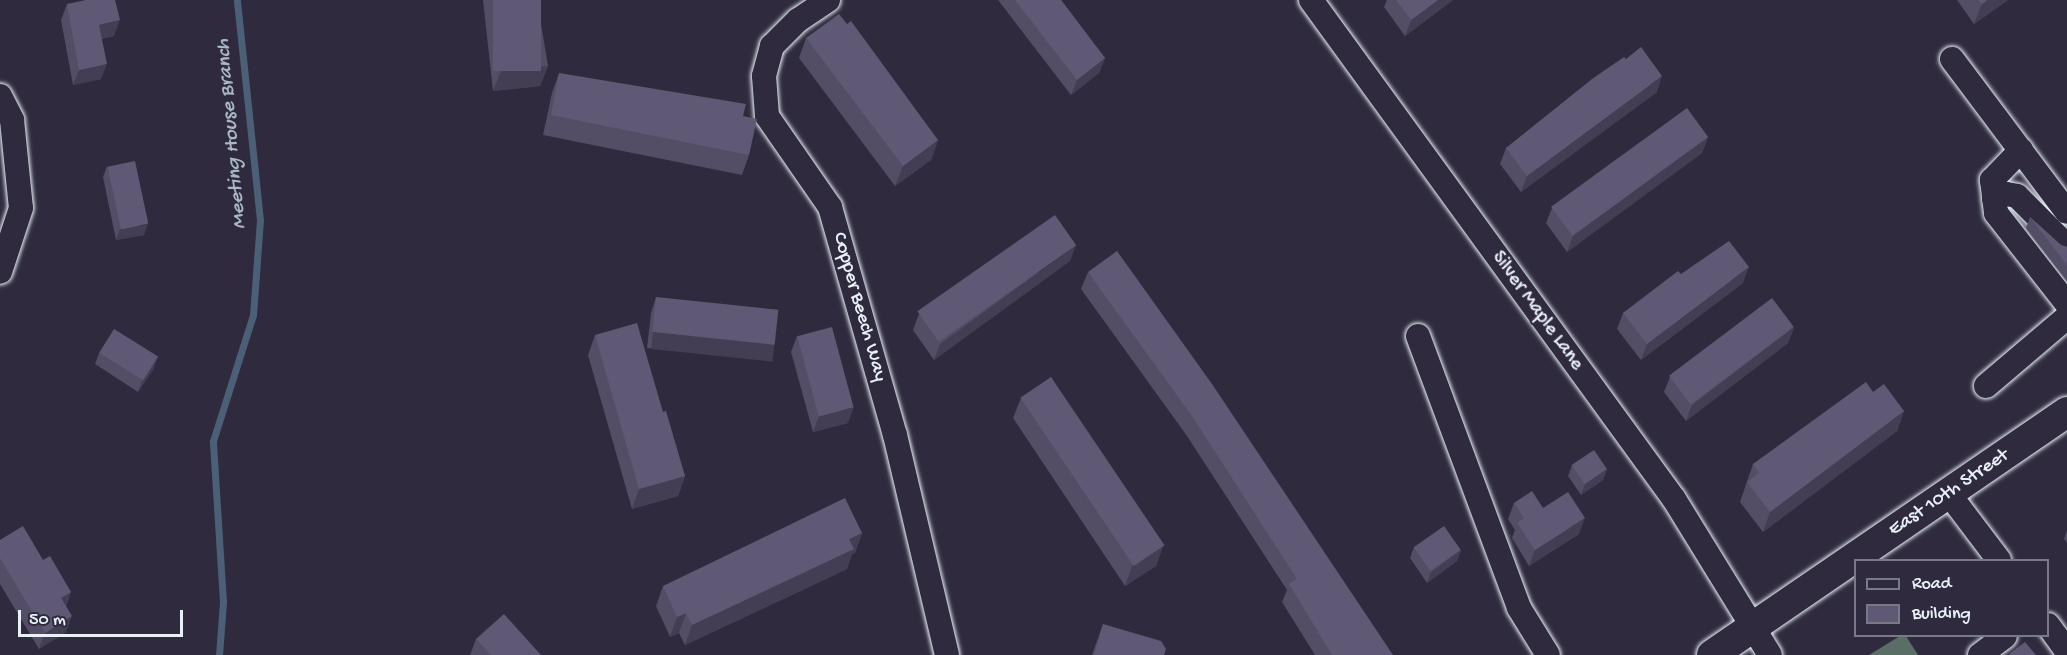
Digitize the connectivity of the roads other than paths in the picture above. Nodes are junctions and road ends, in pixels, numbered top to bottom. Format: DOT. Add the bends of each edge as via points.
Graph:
graph roads {
  1 [pos="828,0"];
  2 [pos="1311,0"];
  3 [pos="1952,59"];
  4 [pos="0,96"];
  5 [pos="2021,150"];
  6 [pos="1994,199"];
  7 [pos="2067,212"];
  8 [pos="2067,246"];
  9 [pos="0,272"];
  10 [pos="2067,304"];
  11 [pos="2067,317"];
  12 [pos="1418,336"];
  13 [pos="1986,386"];
  14 [pos="2067,412"];
  15 [pos="1949,494"];
  16 [pos="1998,559"];
  17 [pos="1756,626"];
  18 [pos="2049,627"];
  19 [pos="2004,637"];
  20 [pos="2059,650"];
  21 [pos="947,655"];
  22 [pos="1548,655"];
  23 [pos="1712,655"];
  24 [pos="1770,655"];
  25 [pos="1980,655"];
  1 -- 21 [label="street, Copper Beech Way" via="798,20 772,46 764,76 766,116 830,207 895,435"];
  2 -- 17 [label="street, Silver Maple Lane" via="1674,499"];
  3 -- 5 [label="street"];
  4 -- 9 [label="street" via="12,120 21,208"];
  5 -- 6 [label="street" via="1992,180"];
  5 -- 7 [label="street"];
  6 -- 8 [label="street" via="2006,194 2017,196"];
  6 -- 10 [label="street" via="1996,213"];
  11 -- 13 [label="street"];
  12 -- 22 [label="street" via="1519,608"];
  14 -- 15 [label="main road, East 10th Street"];
  15 -- 16 [label="street"];
  15 -- 17 [label="main road, East 10th Street"];
  17 -- 23 [label="main road, East 10th Street"];
  17 -- 24 [label="street, Silver Maple Lane"];
  18 -- 20 [label="street"];
  19 -- 25 [label="street"];
}
